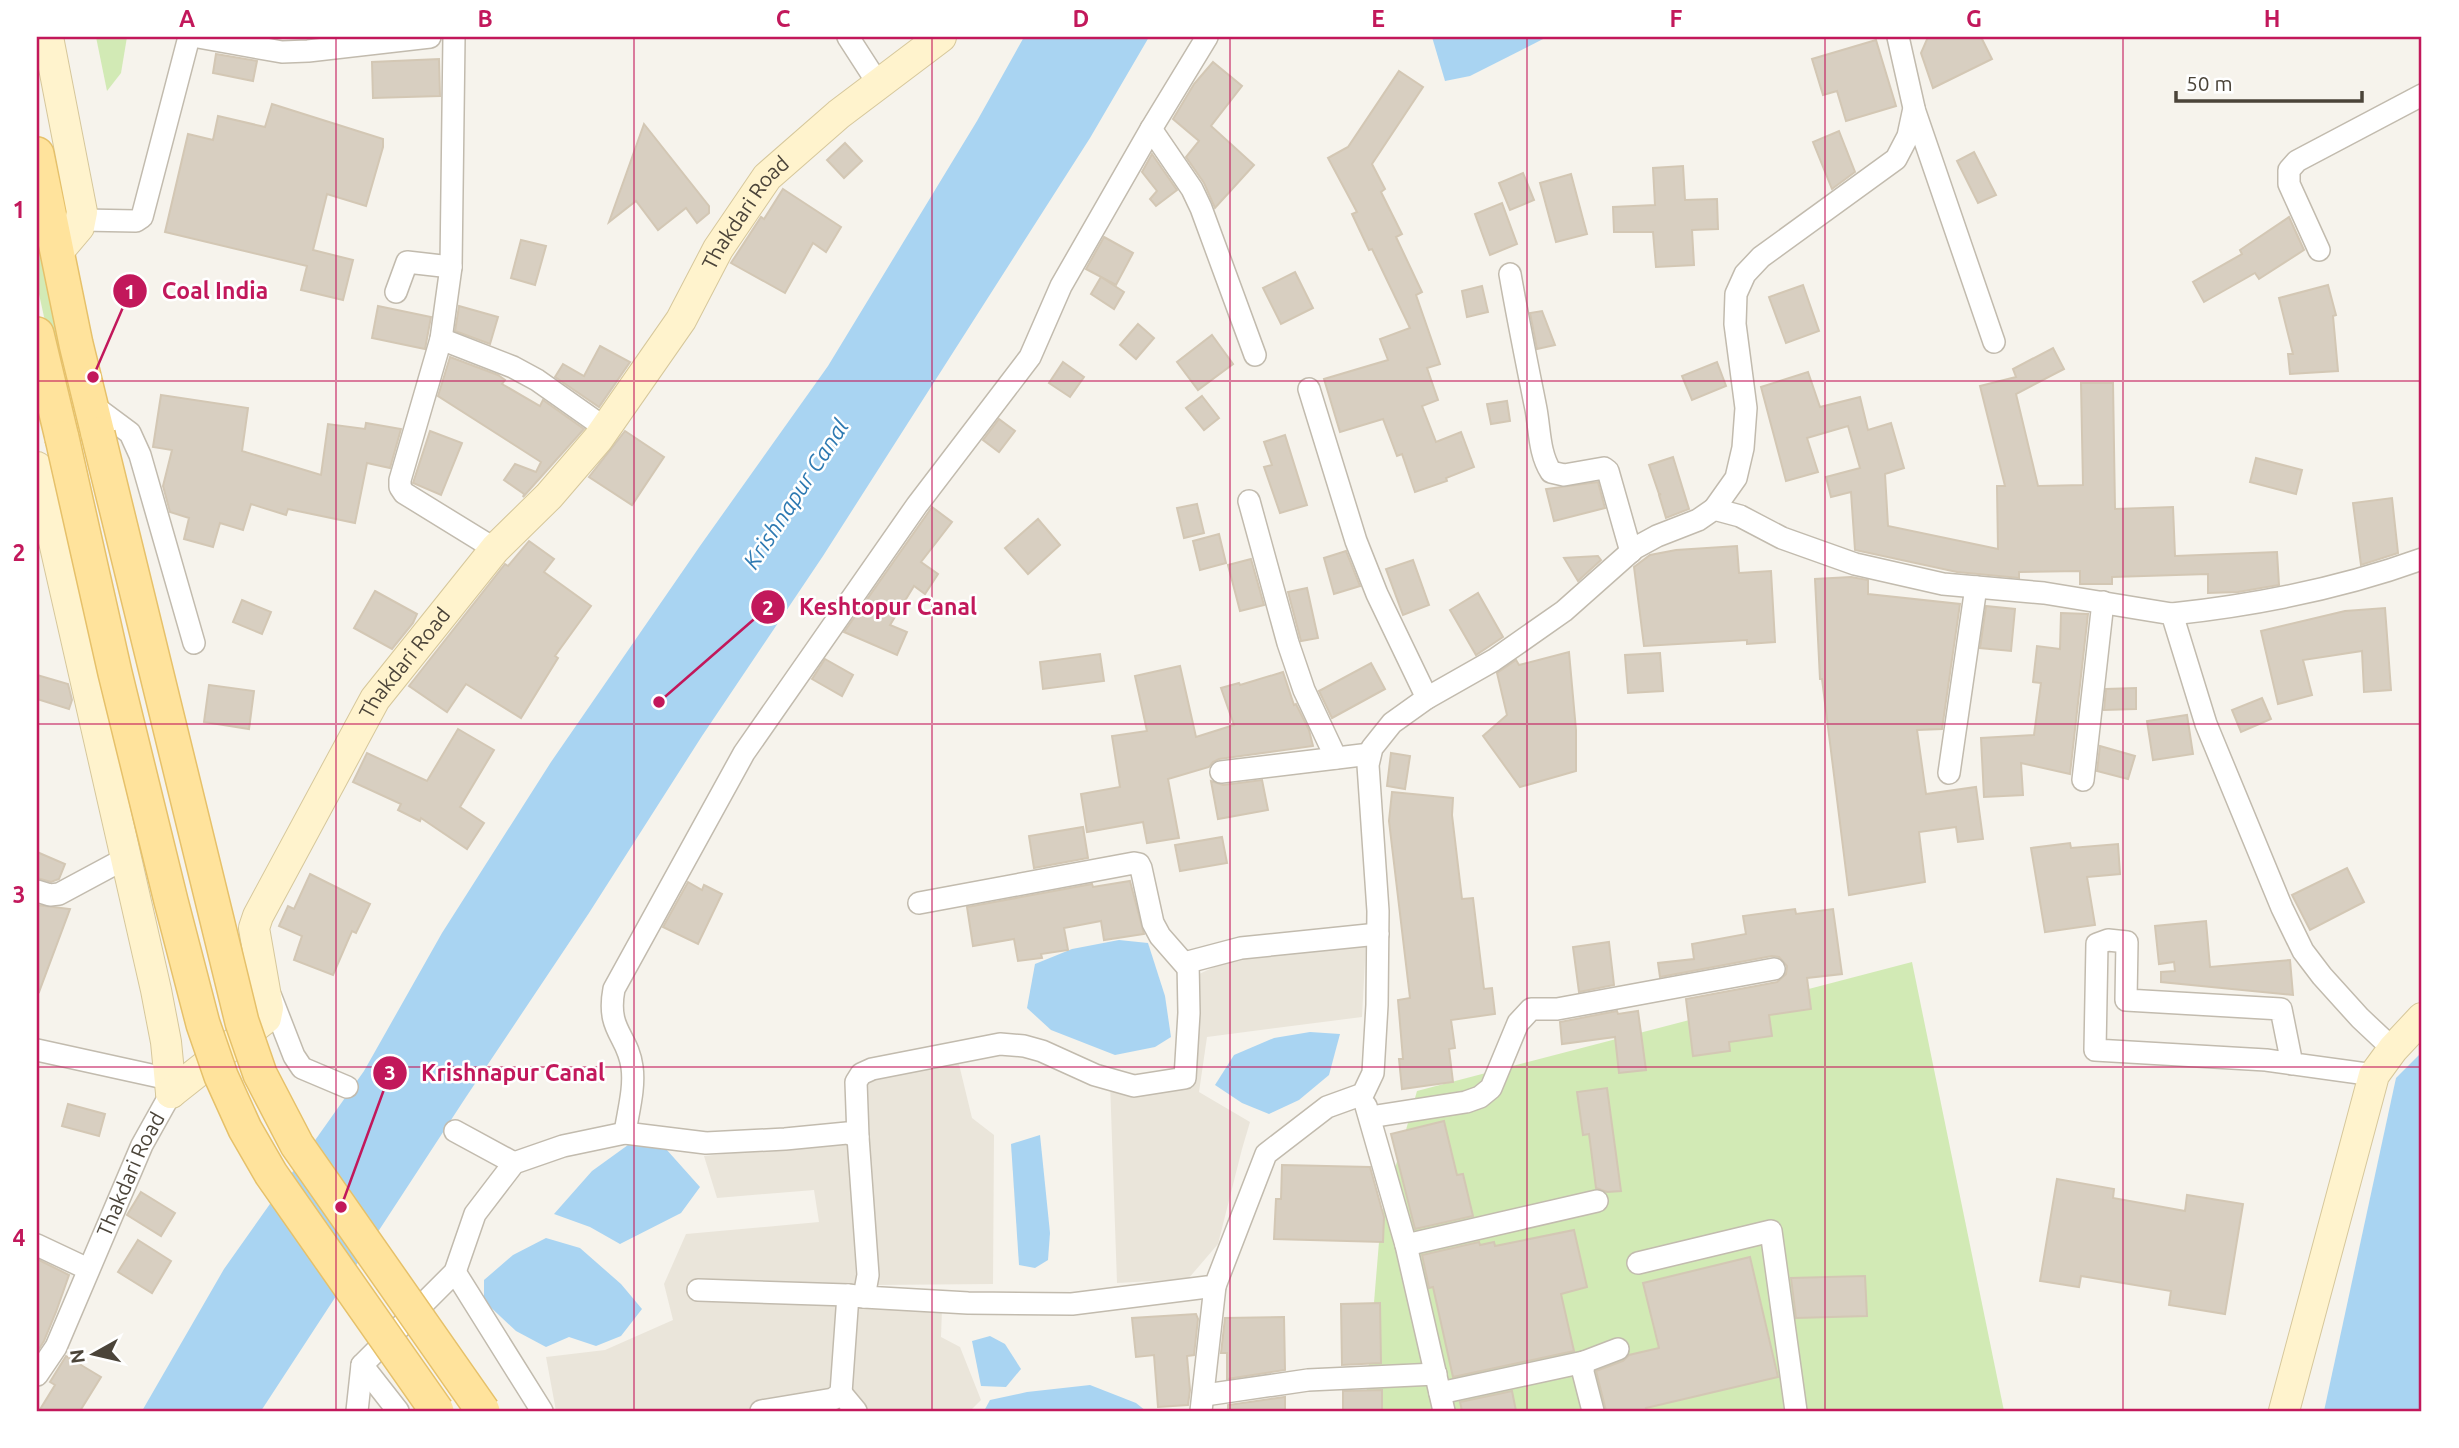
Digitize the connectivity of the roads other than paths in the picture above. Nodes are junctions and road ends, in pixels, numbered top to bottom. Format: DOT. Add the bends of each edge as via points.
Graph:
graph roads {
  1 [pos="48,37"];
  2 [pos="189,37"];
  3 [pos="198,37"];
  4 [pos="430,37"];
  5 [pos="454,37"];
  6 [pos="848,37"];
  7 [pos="941,37"];
  8 [pos="1207,37"];
  9 [pos="1898,37"];
  10 [pos="879,85"];
  11 [pos="2422,95"];
  12 [pos="1914,108"];
  13 [pos="1150,129"];
  14 [pos="37,154"];
  15 [pos="82,220"];
  16 [pos="2319,250"];
  17 [pos="57,253"];
  18 [pos="451,267"];
  19 [pos="1510,274"];
  20 [pos="396,292"];
  21 [pos="37,334"];
  22 [pos="441,339"];
  23 [pos="1994,342"];
  24 [pos="1255,355"];
  25 [pos="1309,389"];
  26 [pos="95,419"];
  27 [pos="605,428"];
  28 [pos="37,467"];
  29 [pos="1249,500"];
  30 [pos="1714,509"];
  31 [pos="495,549"];
  32 [pos="1631,552"];
  33 [pos="2422,559"];
  34 [pos="1976,587"];
  35 [pos="2103,603"];
  36 [pos="2172,614"];
  37 [pos="194,643"];
  38 [pos="1427,698"];
  39 [pos="1370,754"];
  40 [pos="1336,758"];
  41 [pos="1222,772"];
  42 [pos="1949,773"];
  43 [pos="2083,780"];
  44 [pos="126,858"];
  45 [pos="37,891"];
  46 [pos="919,903"];
  47 [pos="1378,934"];
  48 [pos="260,968"];
  49 [pos="1188,968"];
  50 [pos="1774,969"];
  51 [pos="2422,1018"];
  52 [pos="2393,1049"];
  53 [pos="37,1050"];
  54 [pos="2292,1064"];
  55 [pos="2374,1075"];
  56 [pos="170,1086"];
  57 [pos="347,1087"];
  58 [pos="1363,1094"];
  59 [pos="1370,1118"];
  60 [pos="455,1131"];
  61 [pos="625,1133"];
  62 [pos="858,1136"];
  63 [pos="514,1163"];
  64 [pos="1597,1200"];
  65 [pos="37,1245"];
  66 [pos="1406,1245"];
  67 [pos="1638,1264"];
  68 [pos="88,1269"];
  69 [pos="455,1272"];
  70 [pos="1215,1286"];
  71 [pos="698,1290"];
  72 [pos="856,1296"];
  73 [pos="1618,1349"];
  74 [pos="1584,1362"];
  75 [pos="362,1365"];
  76 [pos="37,1375"];
  77 [pos="841,1393"];
  78 [pos="1440,1393"];
  79 [pos="1203,1403"];
  80 [pos="357,1411"];
  81 [pos="398,1411"];
  82 [pos="437,1411"];
  83 [pos="483,1411"];
  84 [pos="542,1411"];
  85 [pos="761,1411"];
  86 [pos="856,1411"];
  87 [pos="1593,1411"];
  88 [pos="1796,1411"];
  89 [pos="2284,1411"];
  1 -- 15 [label="street"];
  2 -- 15 [label="street" via="142,217 136,221"];
  3 -- 4 [label="street" via="282,52"];
  5 -- 18 [label="street"];
  6 -- 10 [label="street"];
  7 -- 10 [label="street, Thakdari Road"];
  8 -- 13 [label="street"];
  9 -- 12 [label="street"];
  10 -- 27 [label="street, Thakdari Road" via="767,177 718,249 681,320"];
  11 -- 16 [label="street" via="2297,161 2290,170 2289,184"];
  12 -- 23 [label="street"];
  12 -- 30 [label="street" via="1908,136 1896,159 1761,257 1745,274 1737,293 1735,324 1746,408 1743,448 1736,478"];
  13 -- 24 [label="street" via="1201,208"];
  13 -- 61 [label="street" via="1061,286 1030,357 918,505 744,752 614,989 610,1007 633,1077"];
  14 -- 17 [label="main road"];
  15 -- 17 [label="street"];
  17 -- 26 [label="main road"];
  18 -- 20 [label="street" via="407,262"];
  18 -- 22 [label="street"];
  19 -- 32 [label="street" via="1543,460 1551,472 1564,475 1608,471"];
  21 -- 82 [label="main road, bridge" via="174,913 203,1024 222,1076 271,1174"];
  22 -- 27 [label="street" via="513,367"];
  22 -- 31 [label="street" via="400,487"];
  25 -- 38 [label="street" via="1356,541"];
  26 -- 37 [label="street" via="130,433 140,455"];
  26 -- 83 [label="main road, bridge" via="242,1023 260,1074 297,1145"];
  27 -- 31 [label="street, Thakdari Road" via="549,496"];
  28 -- 44 [label="street"];
  29 -- 40 [label="street" via="1288,643"];
  30 -- 32 [label="street"];
  30 -- 34 [label="street" via="1855,564"];
  31 -- 48 [label="street, Thakdari Road" via="374,699 258,916 254,935"];
  32 -- 38 [label="street" via="1564,611 1494,660"];
  33 -- 36 [label="street" via="2309,591 2230,608"];
  34 -- 35 [label="street"];
  34 -- 42 [label="street"];
  35 -- 36 [label="street"];
  35 -- 43 [label="street"];
  36 -- 52 [label="street" via="2206,724 2303,951 2345,1002"];
  38 -- 39 [label="street" via="1392,723"];
  39 -- 40 [label="street"];
  39 -- 47 [label="street"];
  40 -- 41 [label="street"];
  44 -- 45 [label="street" via="59,894"];
  44 -- 56 [label="street" via="156,990"];
  46 -- 49 [label="street" via="1139,864 1153,923"];
  47 -- 49 [label="street" via="1241,948 1188,962"];
  47 -- 58 [label="street" via="1376,1044 1373,1073"];
  48 -- 56 [label="street, Thakdari Road" via="266,1018"];
  48 -- 57 [label="street" via="302,1068"];
  49 -- 62 [label="street" via="1185,1077 1134,1087 1042,1051 1000,1044 861,1074 856,1082"];
  50 -- 59 [label="street" via="1557,1009 1531,1009 1518,1023 1491,1088 1480,1097"];
  51 -- 52 [label="street"];
  52 -- 55 [label="street"];
  53 -- 56 [label="street"];
  54 -- 54 [label="street" via="2095,1050 2097,944 2127,942 2126,1000 2281,1009"];
  54 -- 55 [label="street"];
  55 -- 89 [label="street"];
  56 -- 68 [label="street, Thakdari Road"];
  58 -- 59 [label="street"];
  58 -- 70 [label="street" via="1327,1107 1266,1154"];
  59 -- 66 [label="street"];
  60 -- 63 [label="street"];
  61 -- 62 [label="street" via="706,1143 847,1133"];
  61 -- 63 [label="street" via="563,1146"];
  62 -- 72 [label="street" via="868,1275"];
  63 -- 69 [label="street" via="475,1214"];
  64 -- 66 [label="street"];
  65 -- 68 [label="street"];
  66 -- 78 [label="street"];
  67 -- 88 [label="street" via="1771,1231"];
  68 -- 76 [label="street, Thakdari Road" via="56,1347"];
  69 -- 75 [label="street"];
  69 -- 84 [label="street"];
  70 -- 72 [label="street" via="1072,1304"];
  70 -- 79 [label="street"];
  71 -- 72 [label="street"];
  72 -- 77 [label="street"];
  73 -- 74 [label="street"];
  74 -- 78 [label="street"];
  74 -- 87 [label="street"];
  75 -- 80 [label="street"];
  75 -- 81 [label="street"];
  77 -- 85 [label="street" via="833,1399"];
  77 -- 86 [label="street"];
  78 -- 79 [label="street" via="1308,1380"];
}
